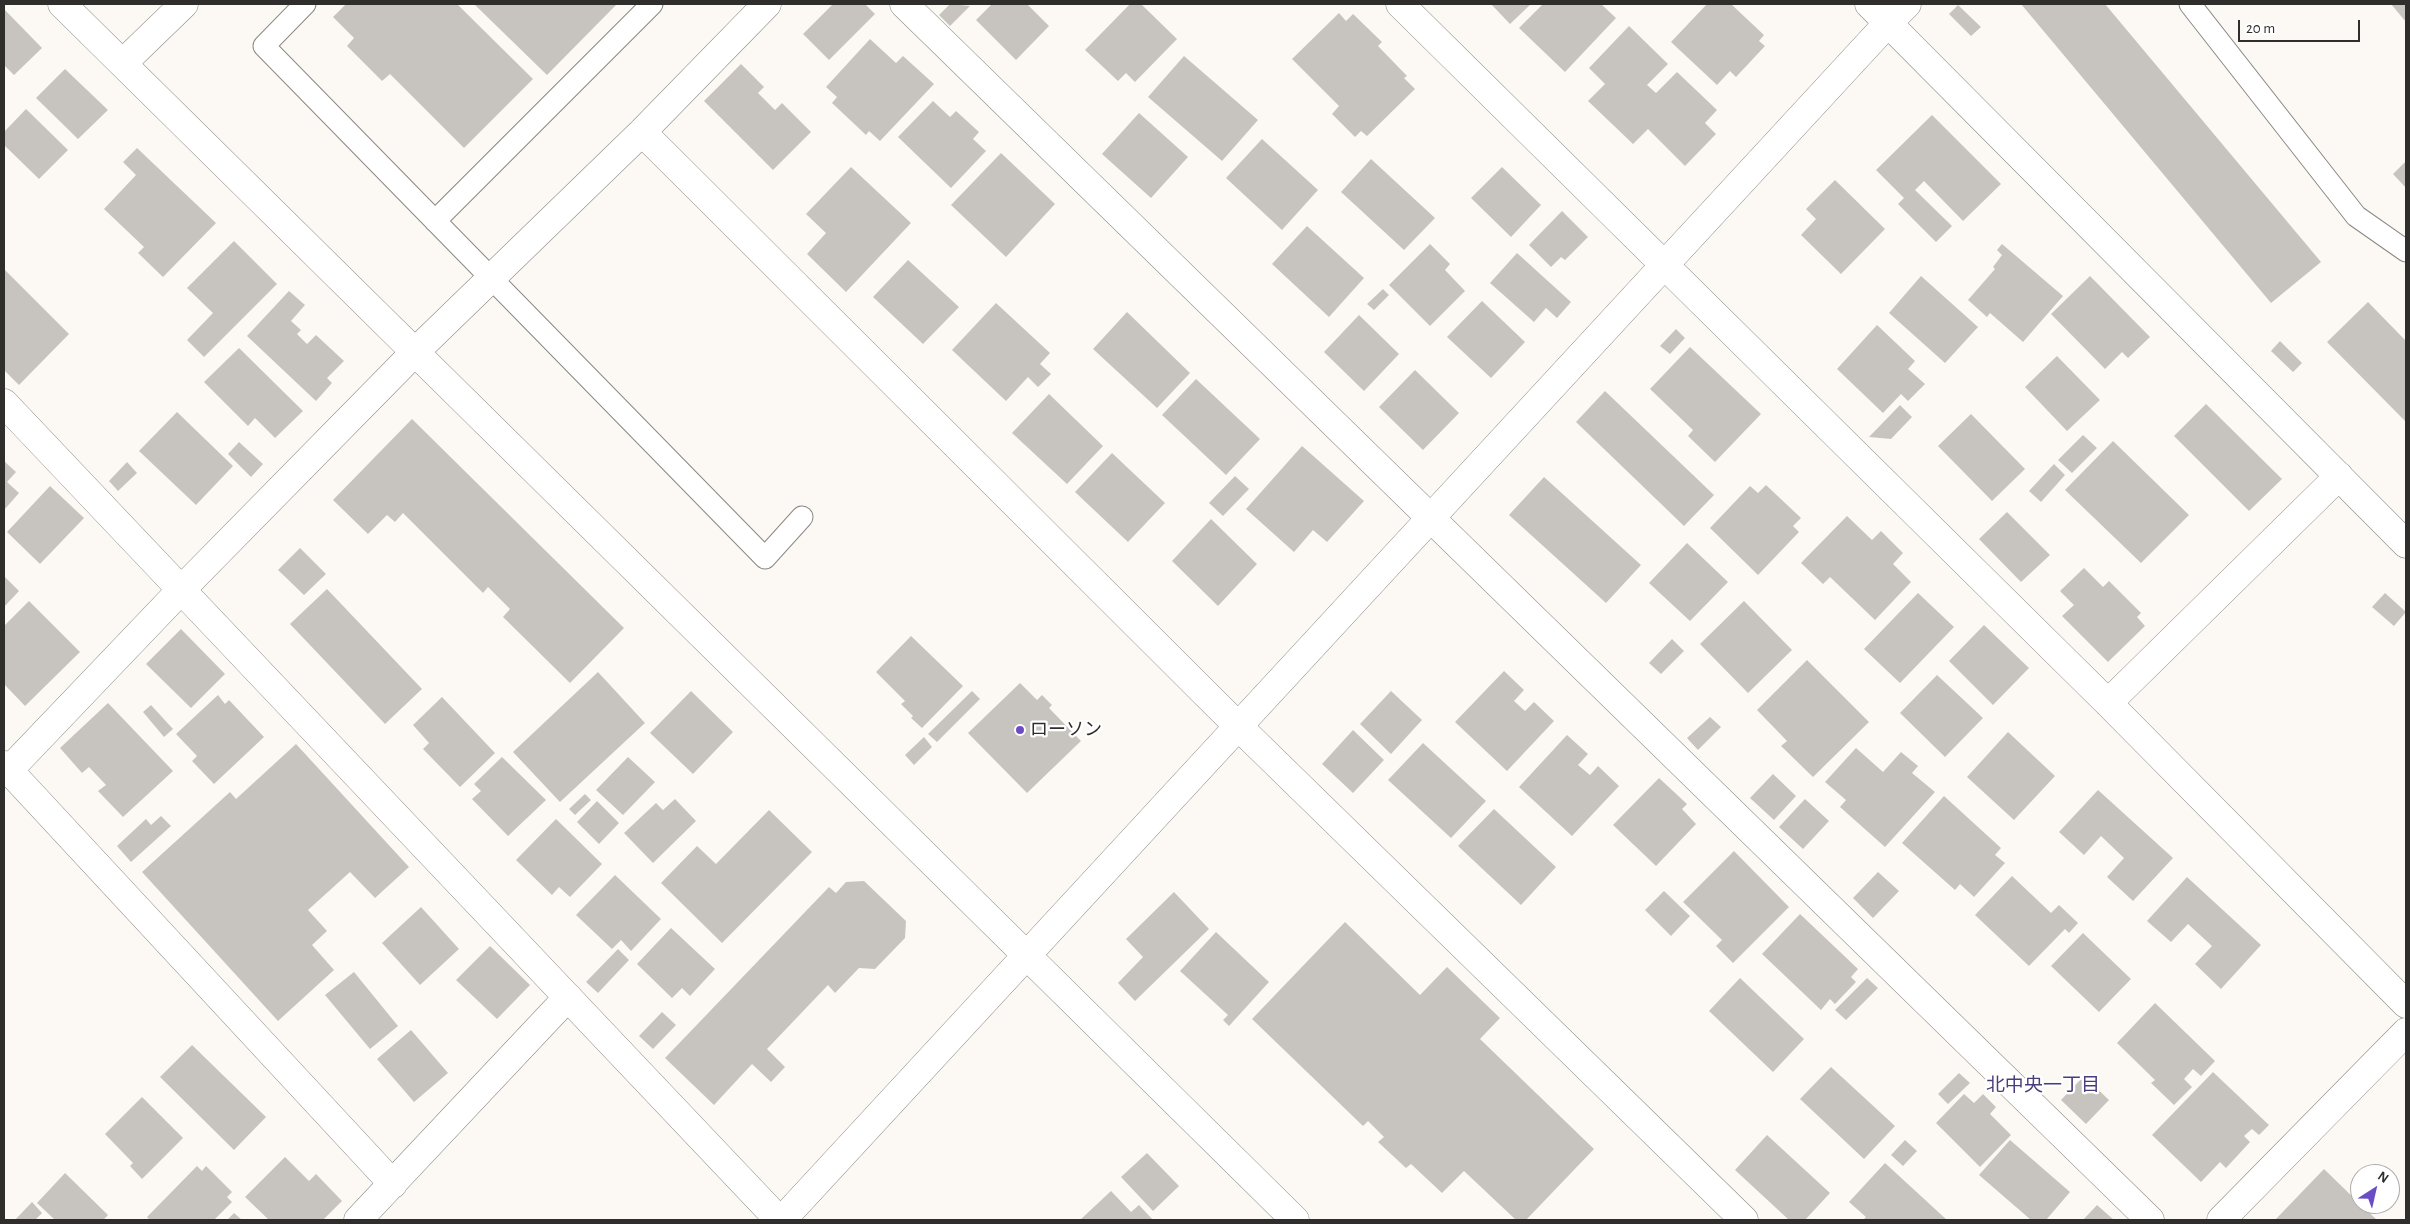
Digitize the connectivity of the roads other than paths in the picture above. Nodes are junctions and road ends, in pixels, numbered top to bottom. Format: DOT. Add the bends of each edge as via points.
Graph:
graph roads {
  1 [pos="62,4"];
  2 [pos="184,4"];
  3 [pos="305,4"];
  4 [pos="652,4"];
  5 [pos="766,4"];
  6 [pos="904,4"];
  7 [pos="1400,4"];
  8 [pos="1869,4"];
  9 [pos="1907,4"];
  10 [pos="2190,4"];
  11 [pos="1888,23"];
  12 [pos="123,64"];
  13 [pos="642,132"];
  14 [pos="435,221"];
  15 [pos="2406,251"];
  16 [pos="1665,265"];
  17 [pos="491,278"];
  18 [pos="415,352"];
  19 [pos="4,404"];
  20 [pos="2339,476"];
  21 [pos="802,517"];
  22 [pos="1431,519"];
  23 [pos="2406,544"];
  24 [pos="182,589"];
  25 [pos="2108,703"];
  26 [pos="1239,727"];
  27 [pos="6,767"];
  28 [pos="1027,956"];
  29 [pos="568,997"];
  30 [pos="2406,1004"];
  31 [pos="2406,1032"];
  32 [pos="393,1184"];
  33 [pos="358,1220"];
  34 [pos="781,1220"];
  35 [pos="1295,1220"];
  36 [pos="1744,1220"];
  37 [pos="2150,1220"];
  38 [pos="2222,1220"];
  1 -- 12 [label="street"];
  2 -- 12 [label="street"];
  3 -- 14 [label="lane" via="264,46"];
  4 -- 14 [label="lane"];
  5 -- 13 [label="street"];
  6 -- 22 [label="street"];
  7 -- 16 [label="street"];
  8 -- 11 [label="street"];
  9 -- 11 [label="street"];
  10 -- 15 [label="lane" via="2356,216"];
  11 -- 16 [label="street"];
  11 -- 20 [label="street"];
  12 -- 18 [label="street"];
  13 -- 17 [label="street"];
  13 -- 26 [label="street"];
  14 -- 17 [label="lane"];
  16 -- 22 [label="street"];
  16 -- 25 [label="street"];
  17 -- 18 [label="street"];
  17 -- 21 [label="lane" via="765,558"];
  18 -- 24 [label="street"];
  18 -- 28 [label="street"];
  19 -- 24 [label="street"];
  20 -- 23 [label="street"];
  20 -- 25 [label="street"];
  22 -- 26 [label="street"];
  22 -- 37 [label="street"];
  24 -- 27 [label="street"];
  24 -- 29 [label="street"];
  25 -- 30 [label="street"];
  26 -- 28 [label="street"];
  26 -- 36 [label="street"];
  27 -- 32 [label="street"];
  28 -- 34 [label="street"];
  28 -- 35 [label="street"];
  29 -- 32 [label="street"];
  29 -- 34 [label="street"];
  31 -- 38 [label="street"];
  32 -- 33 [label="street"];
}
